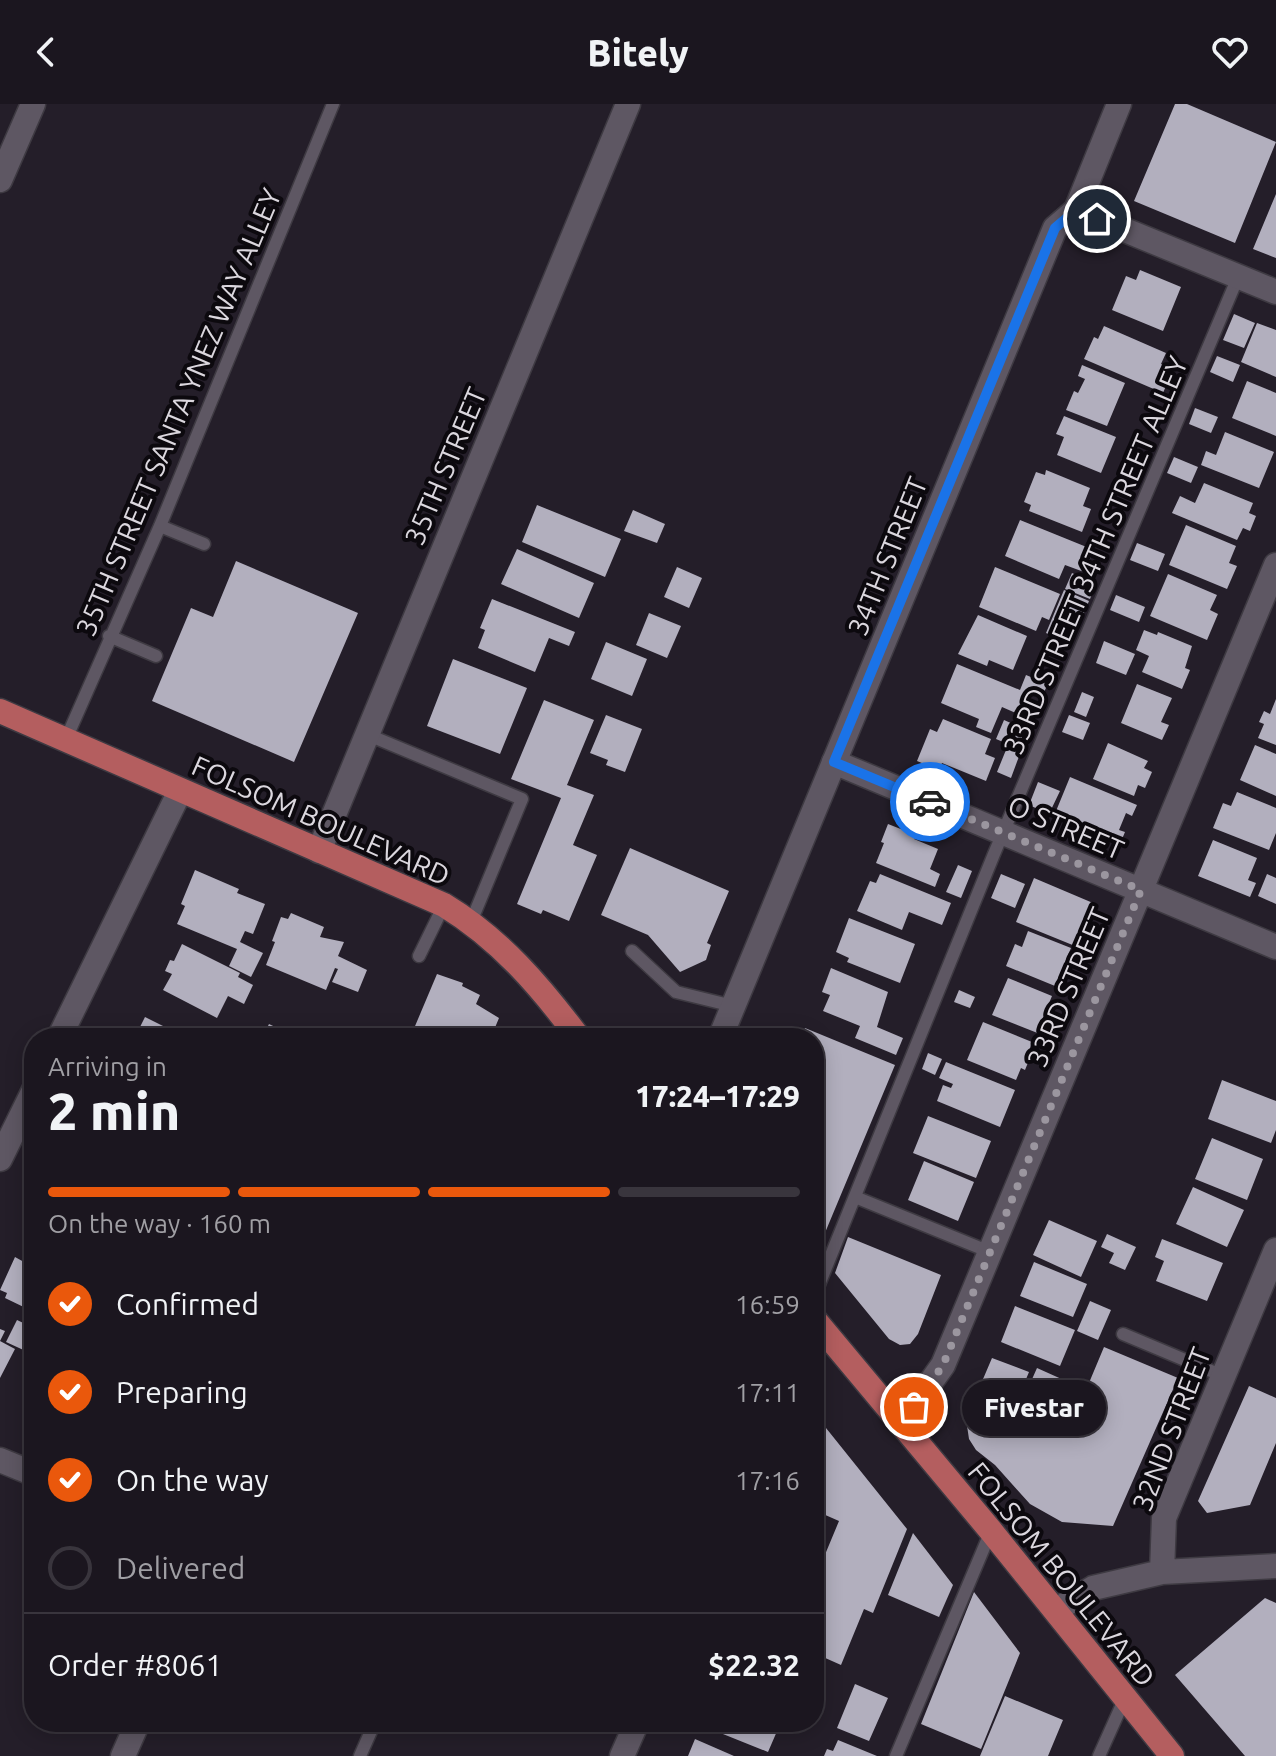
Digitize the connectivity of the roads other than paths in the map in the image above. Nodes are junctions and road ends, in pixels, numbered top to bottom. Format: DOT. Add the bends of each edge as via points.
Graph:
graph roads {
  1 [pos="33,104"];
  2 [pos="333,104"];
  3 [pos="628,104"];
  4 [pos="1119,104"];
  5 [pos="0,180"];
  6 [pos="1076,210"];
  7 [pos="1238,277"];
  8 [pos="1276,292"];
  9 [pos="160,526"];
  10 [pos="204,544"];
  11 [pos="1276,565"];
  12 [pos="109,636"];
  13 [pos="156,656"];
  14 [pos="0,711"];
  15 [pos="366,734"];
  16 [pos="66,739"];
  17 [pos="834,762"];
  18 [pos="180,791"];
  19 [pos="1003,834"];
  20 [pos="319,851"];
  21 [pos="1141,890"];
  22 [pos="444,905"];
  23 [pos="471,922"];
  24 [pos="1276,947"];
  25 [pos="632,951"];
  26 [pos="419,956"];
  27 [pos="733,1006"];
  28 [pos="64,1028"];
  29 [pos="571,1028"];
  30 [pos="722,1028"];
  31 [pos="24,1110"];
  32 [pos="0,1159"];
  33 [pos="855,1197"];
  34 [pos="1276,1250"];
  35 [pos="990,1252"];
  36 [pos="824,1273"];
  37 [pos="824,1331"];
  38 [pos="1123,1334"];
  39 [pos="1223,1376"];
  40 [pos="901,1424"];
  41 [pos="0,1460"];
  42 [pos="24,1470"];
  43 [pos="991,1531"];
  44 [pos="1276,1566"];
  45 [pos="1162,1572"];
  46 [pos="1056,1610"];
  47 [pos="1125,1698"];
  48 [pos="134,1732"];
  49 [pos="371,1732"];
  50 [pos="632,1732"];
  51 [pos="123,1756"];
  52 [pos="360,1756"];
  53 [pos="622,1756"];
  54 [pos="896,1756"];
  55 [pos="1099,1756"];
  56 [pos="1172,1756"];
  1 -- 5 [label="street"];
  2 -- 9 [label="lane, 35TH STREET SANTA YNEZ WAY ALLEY"];
  3 -- 15 [label="street, 35TH STREET"];
  4 -- 6 [label="street, 34TH STREET"];
  6 -- 7 [label="street"];
  6 -- 17 [label="street, 34TH STREET" via="1055,228"];
  7 -- 8 [label="street"];
  7 -- 19 [label="lane, 33RD STREET 34TH STREET ALLEY"];
  9 -- 10 [label="lane"];
  9 -- 12 [label="lane, 35TH STREET SANTA YNEZ WAY ALLEY"];
  11 -- 21 [label="street, 33RD STREET"];
  12 -- 13 [label="lane"];
  12 -- 16 [label="lane, 35TH STREET SANTA YNEZ WAY ALLEY"];
  14 -- 16 [label="main road, FOLSOM BOULEVARD"];
  15 -- 20 [label="street, 35TH STREET"];
  15 -- 23 [label="lane" via="522,799"];
  16 -- 18 [label="main road, FOLSOM BOULEVARD"];
  17 -- 19 [label="street, O STREET"];
  17 -- 27 [label="street, 34TH STREET"];
  18 -- 20 [label="main road, FOLSOM BOULEVARD"];
  18 -- 28 [label="street"];
  19 -- 21 [label="street, O STREET"];
  19 -- 33 [label="lane, 33RD STREET 34TH STREET ALLEY"];
  20 -- 22 [label="main road, FOLSOM BOULEVARD"];
  21 -- 24 [label="street, O STREET"];
  21 -- 35 [label="street, 33RD STREET"];
  22 -- 23 [label="main road, FOLSOM BOULEVARD"];
  22 -- 26 [label="lane"];
  23 -- 29 [label="main road, FOLSOM BOULEVARD" via="519,964"];
  25 -- 27 [label="lane" via="676,992"];
  27 -- 30 [label="street, 34TH STREET"];
  31 -- 32 [label="street"];
  33 -- 35 [label="lane"];
  33 -- 36 [label="lane, 33RD STREET 34TH STREET ALLEY"];
  34 -- 39 [label="street, 32ND STREET"];
  35 -- 40 [label="street, 33RD STREET" via="943,1365"];
  37 -- 40 [label="main road, FOLSOM BOULEVARD"];
  38 -- 39 [label="lane"];
  39 -- 45 [label="street, 32ND STREET" via="1164,1518"];
  40 -- 43 [label="main road, FOLSOM BOULEVARD"];
  41 -- 42 [label="street"];
  43 -- 46 [label="main road, FOLSOM BOULEVARD"];
  43 -- 54 [label="lane"];
  44 -- 45 [label="street"];
  45 -- 46 [label="street" via="1093,1588"];
  46 -- 47 [label="main road, FOLSOM BOULEVARD"];
  47 -- 55 [label="lane"];
  47 -- 56 [label="main road, FOLSOM BOULEVARD"];
  48 -- 51 [label="street"];
  49 -- 52 [label="lane"];
  50 -- 53 [label="street"];
}
